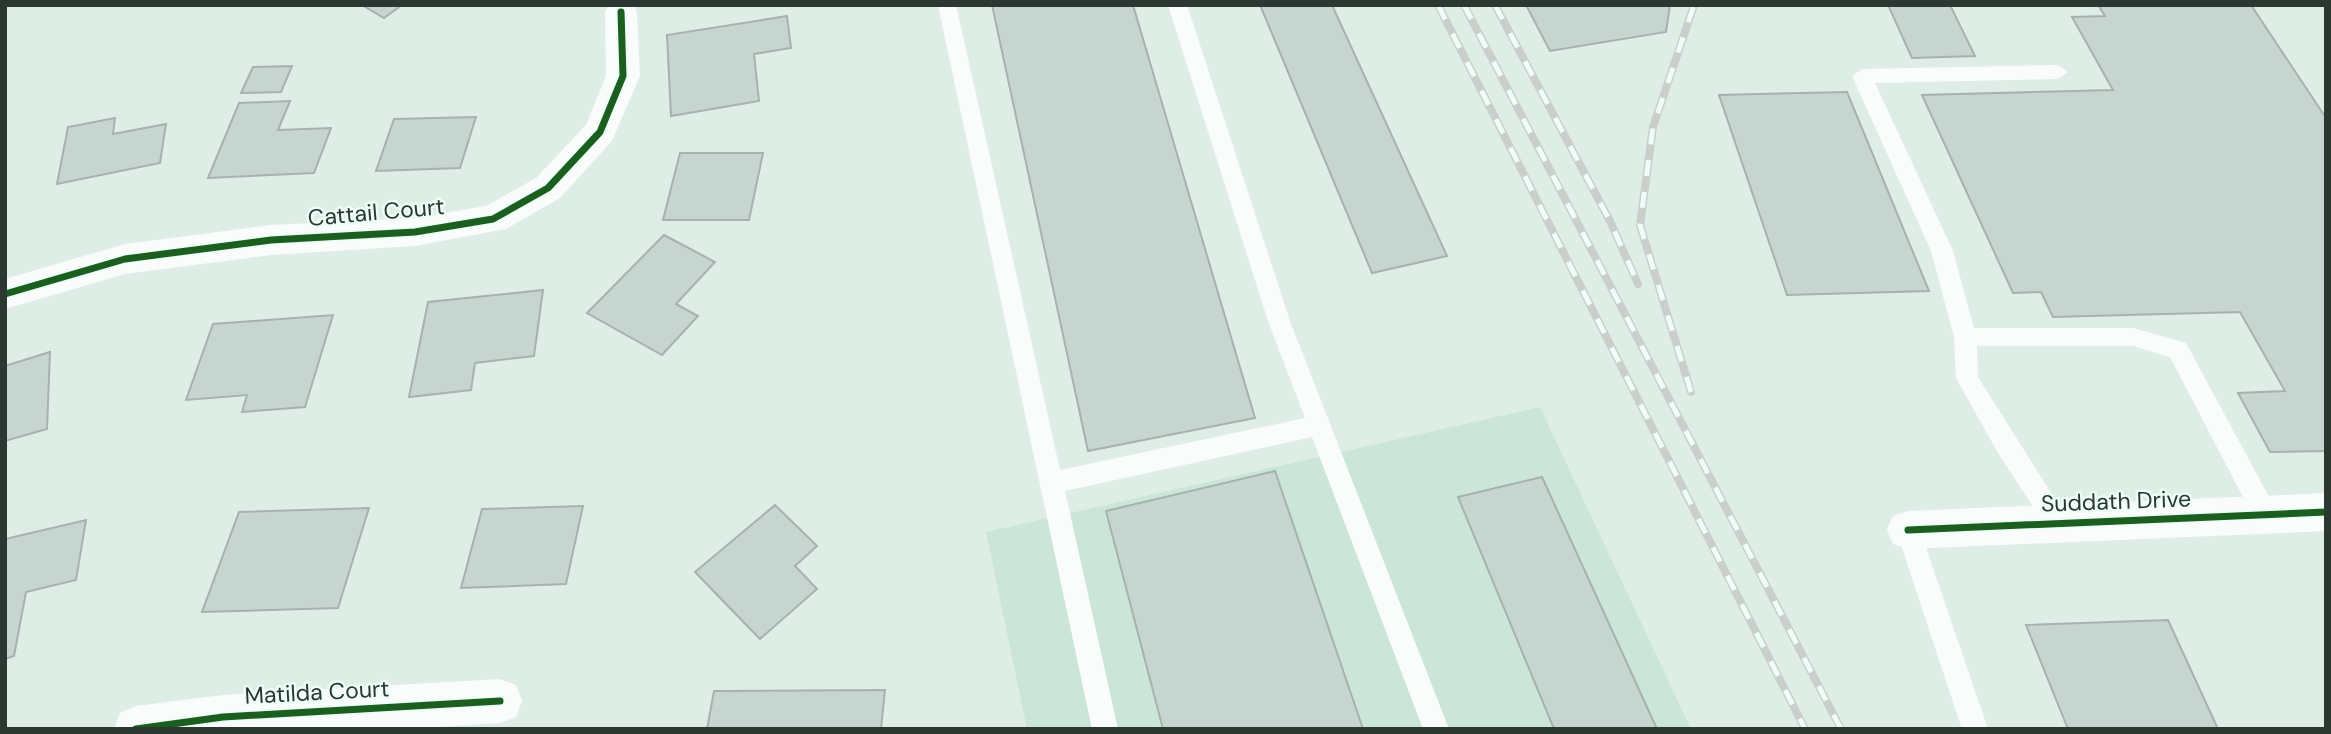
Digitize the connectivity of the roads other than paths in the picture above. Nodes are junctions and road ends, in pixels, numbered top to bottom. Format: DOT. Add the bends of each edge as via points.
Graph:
graph roads {
  1 [pos="947,5"];
  2 [pos="1177,5"];
  3 [pos="621,12"];
  4 [pos="2058,72"];
  5 [pos="5,294"];
  6 [pos="1965,337"];
  7 [pos="1319,425"];
  8 [pos="1051,483"];
  9 [pos="2326,512"];
  10 [pos="2265,514"];
  11 [pos="2057,523"];
  12 [pos="1908,530"];
  13 [pos="500,701"];
  14 [pos="136,729"];
  15 [pos="1105,729"];
  16 [pos="1436,729"];
  17 [pos="1975,729"];
  1 -- 8 [label="lane"];
  2 -- 7 [label="lane" via="1279,321"];
  3 -- 5 [label="street, Cattail Court" via="622,76 600,132 548,188 493,219 415,232 271,240 125,259"];
  4 -- 6 [label="lane" via="1862,76 1942,251"];
  6 -- 10 [label="lane" via="2133,337 2178,350"];
  6 -- 11 [label="lane" via="1967,378"];
  7 -- 8 [label="lane"];
  7 -- 16 [label="lane"];
  8 -- 15 [label="lane"];
  9 -- 10 [label="street, Suddath Drive"];
  10 -- 11 [label="street, Suddath Drive"];
  11 -- 12 [label="street, Suddath Drive"];
  12 -- 17 [label="lane"];
  13 -- 14 [label="street, Matilda Court" via="223,717"];
}
